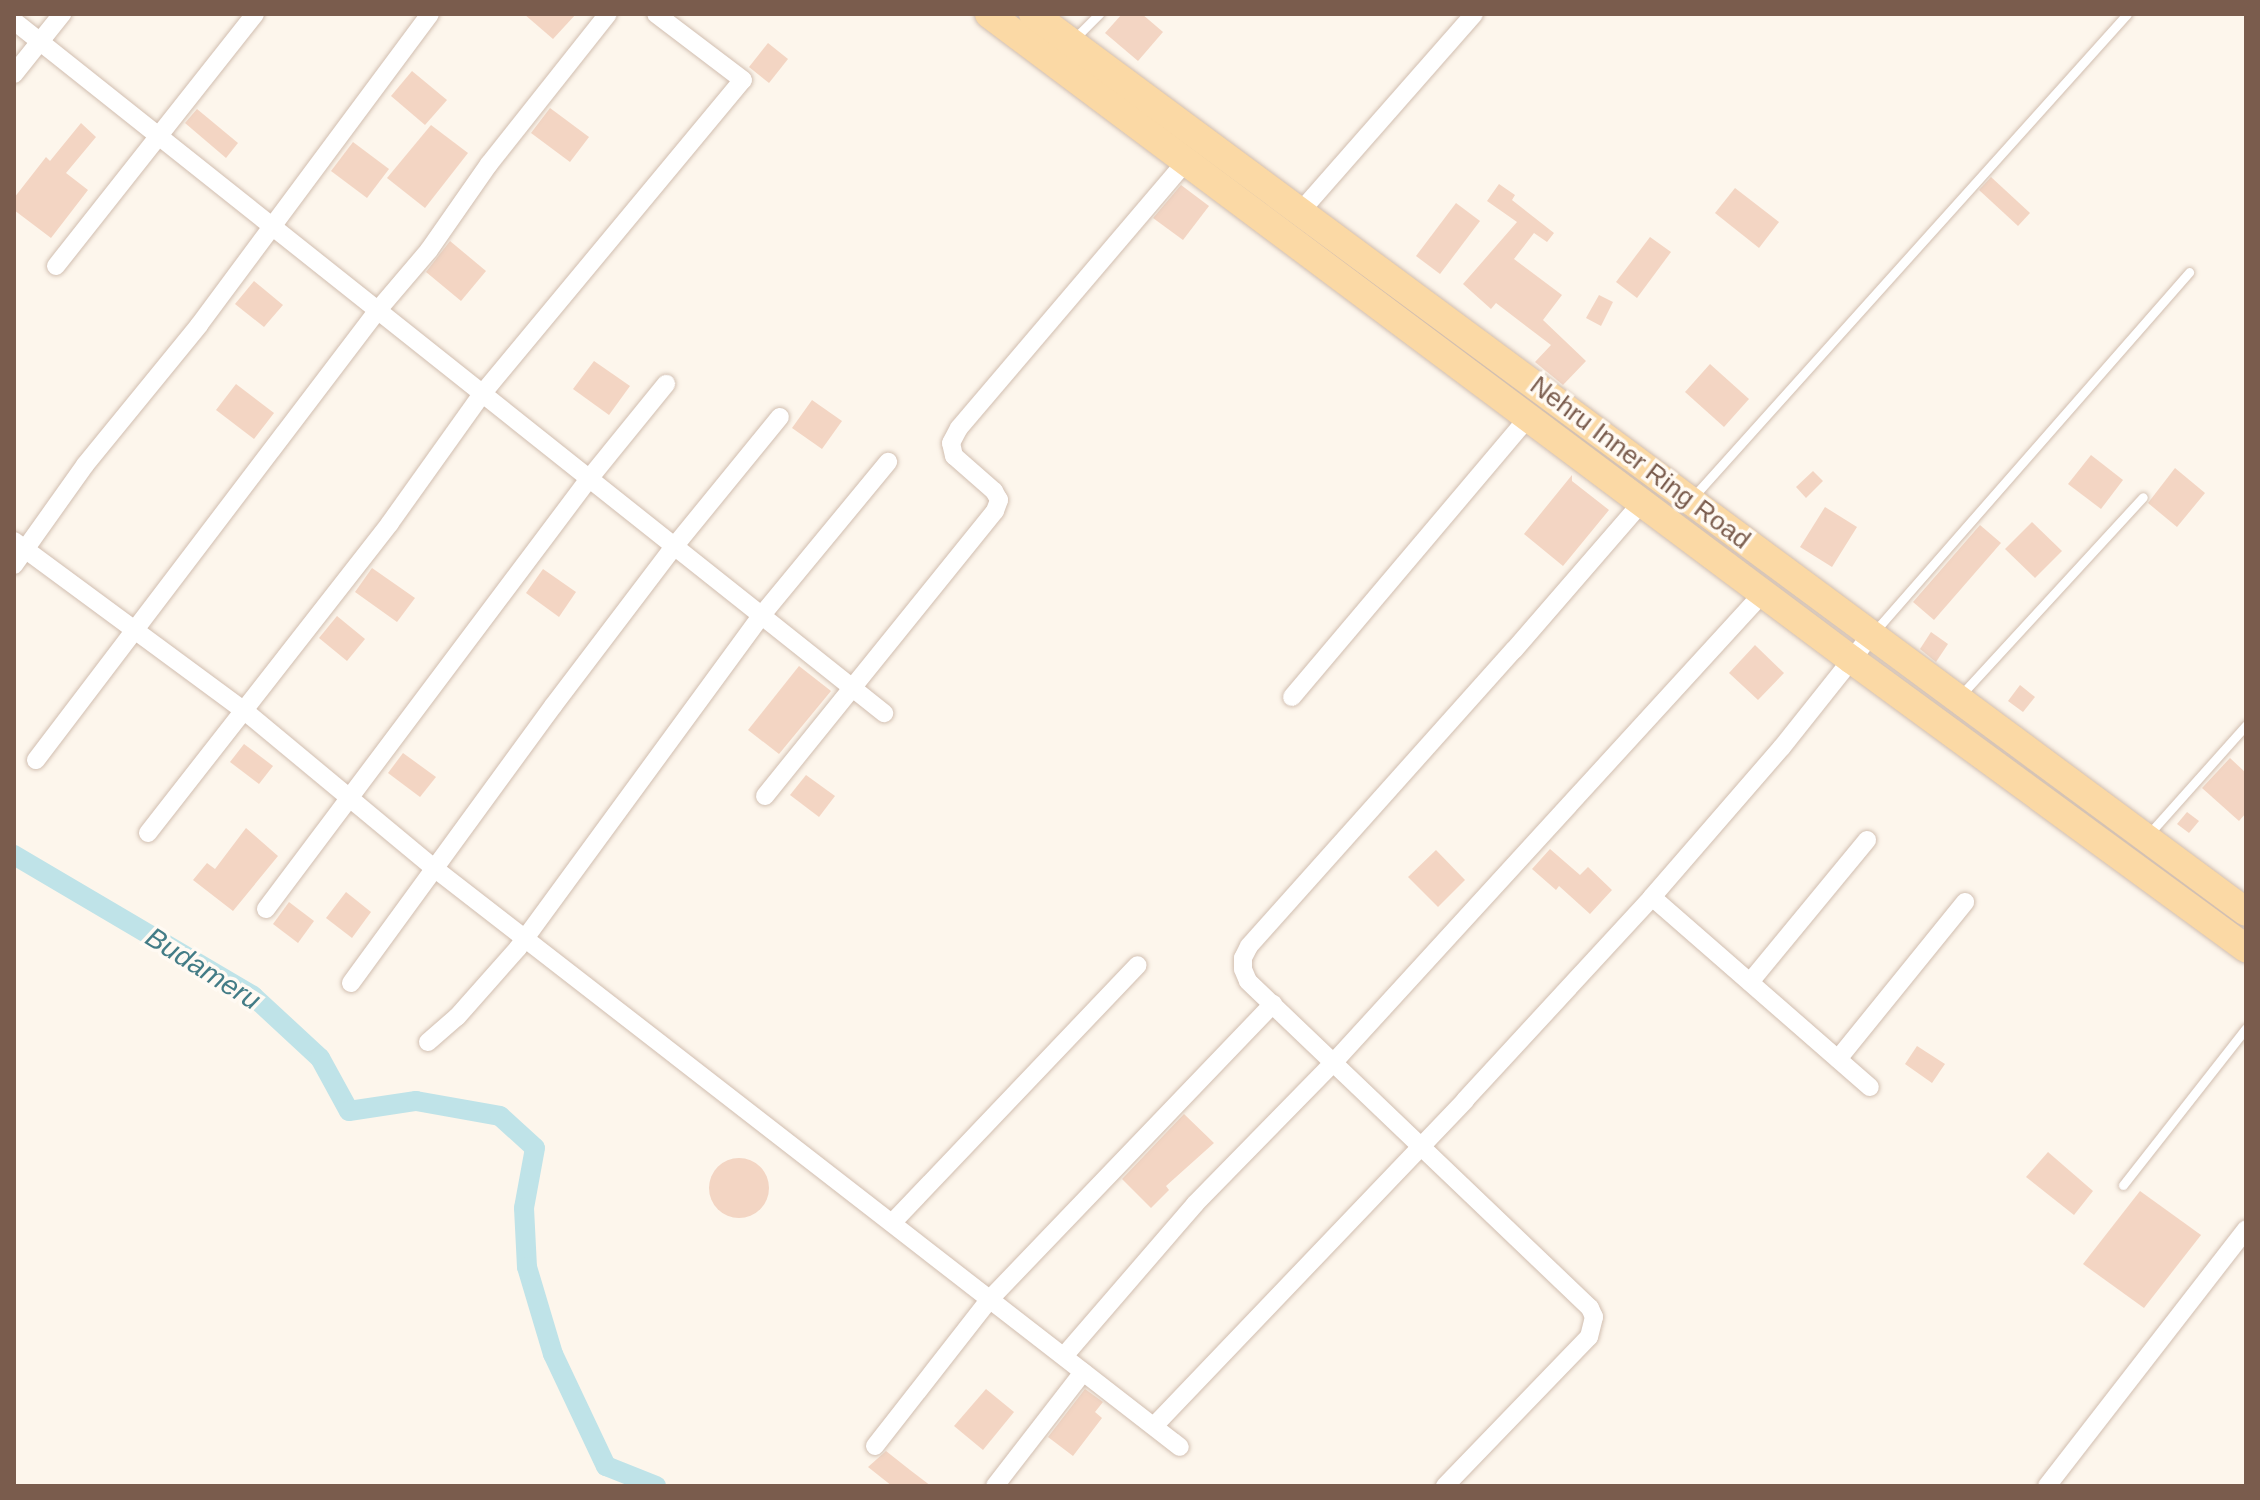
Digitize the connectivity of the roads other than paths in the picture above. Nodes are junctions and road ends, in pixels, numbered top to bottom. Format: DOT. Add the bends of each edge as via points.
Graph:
graph roads {
  1 [pos="62,14"];
  2 [pos="255,14"];
  3 [pos="430,14"];
  4 [pos="608,14"];
  5 [pos="656,14"];
  6 [pos="989,14"];
  7 [pos="1033,14"];
  8 [pos="1099,14"];
  9 [pos="1474,14"];
  10 [pos="2127,14"];
  11 [pos="14,21"];
  12 [pos="39,41"];
  13 [pos="1072,41"];
  14 [pos="14,74"];
  15 [pos="160,137"];
  16 [pos="1186,161"];
  17 [pos="1301,211"];
  18 [pos="270,225"];
  19 [pos="56,266"];
  20 [pos="2189,272"];
  21 [pos="378,310"];
  22 [pos="666,384"];
  23 [pos="482,394"];
  24 [pos="780,417"];
  25 [pos="1529,417"];
  26 [pos="888,462"];
  27 [pos="588,480"];
  28 [pos="2143,497"];
  29 [pos="1690,500"];
  30 [pos="1642,502"];
  31 [pos="673,548"];
  32 [pos="18,552"];
  33 [pos="1763,593"];
  34 [pos="761,616"];
  35 [pos="133,630"];
  36 [pos="1872,634"];
  37 [pos="1852,660"];
  38 [pos="850,687"];
  39 [pos="1292,697"];
  40 [pos="1957,698"];
  41 [pos="246,712"];
  42 [pos="884,713"];
  43 [pos="2246,725"];
  44 [pos="36,760"];
  45 [pos="765,796"];
  46 [pos="350,798"];
  47 [pos="148,833"];
  48 [pos="1867,840"];
  49 [pos="2144,840"];
  50 [pos="434,868"];
  51 [pos="1652,897"];
  52 [pos="1965,902"];
  53 [pos="266,909"];
  54 [pos="2246,912"];
  55 [pos="525,939"];
  56 [pos="2246,948"];
  57 [pos="1138,965"];
  58 [pos="1750,982"];
  59 [pos="351,983"];
  60 [pos="1273,1004"];
  61 [pos="2246,1028"];
  62 [pos="428,1042"];
  63 [pos="1838,1059"];
  64 [pos="1334,1062"];
  65 [pos="1870,1087"];
  66 [pos="1419,1145"];
  67 [pos="2123,1185"];
  68 [pos="892,1223"];
  69 [pos="2246,1229"];
  70 [pos="990,1299"];
  71 [pos="1064,1356"];
  72 [pos="1083,1372"];
  73 [pos="1154,1426"];
  74 [pos="875,1446"];
  75 [pos="1180,1447"];
  76 [pos="995,1486"];
  77 [pos="1445,1486"];
  78 [pos="2047,1486"];
  1 -- 12 [label="street"];
  2 -- 15 [label="street"];
  3 -- 18 [label="street"];
  4 -- 21 [label="street"];
  5 -- 23 [label="street" via="743,80"];
  6 -- 16 [label="main road"];
  7 -- 13 [label="main road, Nehru Inner Ring Road"];
  8 -- 13 [label="lane"];
  9 -- 17 [label="street"];
  10 -- 29 [label="lane"];
  11 -- 12 [label="street"];
  12 -- 14 [label="street"];
  12 -- 15 [label="street"];
  13 -- 17 [label="main road, Nehru Inner Ring Road"];
  15 -- 18 [label="street"];
  15 -- 19 [label="street"];
  16 -- 25 [label="main road"];
  16 -- 38 [label="street" via="959,428 951,443 954,456 994,491 999,500 995,511"];
  17 -- 29 [label="main road, Nehru Inner Ring Road"];
  18 -- 21 [label="street"];
  18 -- 32 [label="street" via="199,325"];
  20 -- 36 [label="lane"];
  21 -- 23 [label="street"];
  21 -- 35 [label="street"];
  22 -- 27 [label="street"];
  23 -- 27 [label="street"];
  23 -- 41 [label="street"];
  24 -- 31 [label="street"];
  25 -- 30 [label="main road"];
  25 -- 39 [label="street"];
  26 -- 34 [label="street"];
  27 -- 31 [label="street"];
  27 -- 46 [label="street"];
  28 -- 40 [label="lane"];
  29 -- 36 [label="main road, Nehru Inner Ring Road"];
  30 -- 33 [label="main road"];
  30 -- 60 [label="street" via="1249,946 1243,969 1248,981"];
  31 -- 34 [label="street"];
  31 -- 50 [label="street"];
  32 -- 35 [label="street"];
  33 -- 37 [label="main road"];
  33 -- 64 [label="street"];
  34 -- 38 [label="street"];
  34 -- 55 [label="street"];
  35 -- 41 [label="street"];
  35 -- 44 [label="street"];
  36 -- 37 [label="street"];
  36 -- 40 [label="main road, Nehru Inner Ring Road"];
  37 -- 51 [label="street"];
  37 -- 56 [label="main road"];
  38 -- 42 [label="street"];
  38 -- 45 [label="street"];
  40 -- 49 [label="main road, Nehru Inner Ring Road"];
  41 -- 46 [label="street"];
  41 -- 47 [label="street"];
  43 -- 49 [label="lane"];
  46 -- 50 [label="street"];
  46 -- 53 [label="street"];
  48 -- 58 [label="street"];
  49 -- 54 [label="main road, Nehru Inner Ring Road"];
  50 -- 55 [label="street"];
  50 -- 59 [label="street"];
  51 -- 58 [label="street"];
  51 -- 66 [label="street"];
  52 -- 63 [label="street"];
  55 -- 62 [label="street"];
  55 -- 68 [label="street"];
  57 -- 68 [label="street"];
  58 -- 63 [label="street"];
  60 -- 64 [label="street"];
  60 -- 70 [label="street"];
  61 -- 67 [label="lane"];
  63 -- 65 [label="street"];
  64 -- 66 [label="street"];
  64 -- 71 [label="street" via="1195,1204"];
  66 -- 73 [label="street"];
  66 -- 77 [label="street" via="1594,1317 1589,1337"];
  68 -- 70 [label="street"];
  69 -- 78 [label="street"];
  70 -- 71 [label="street"];
  70 -- 74 [label="street"];
  71 -- 72 [label="street"];
  72 -- 73 [label="street"];
  72 -- 76 [label="street"];
  73 -- 75 [label="street"];
}
